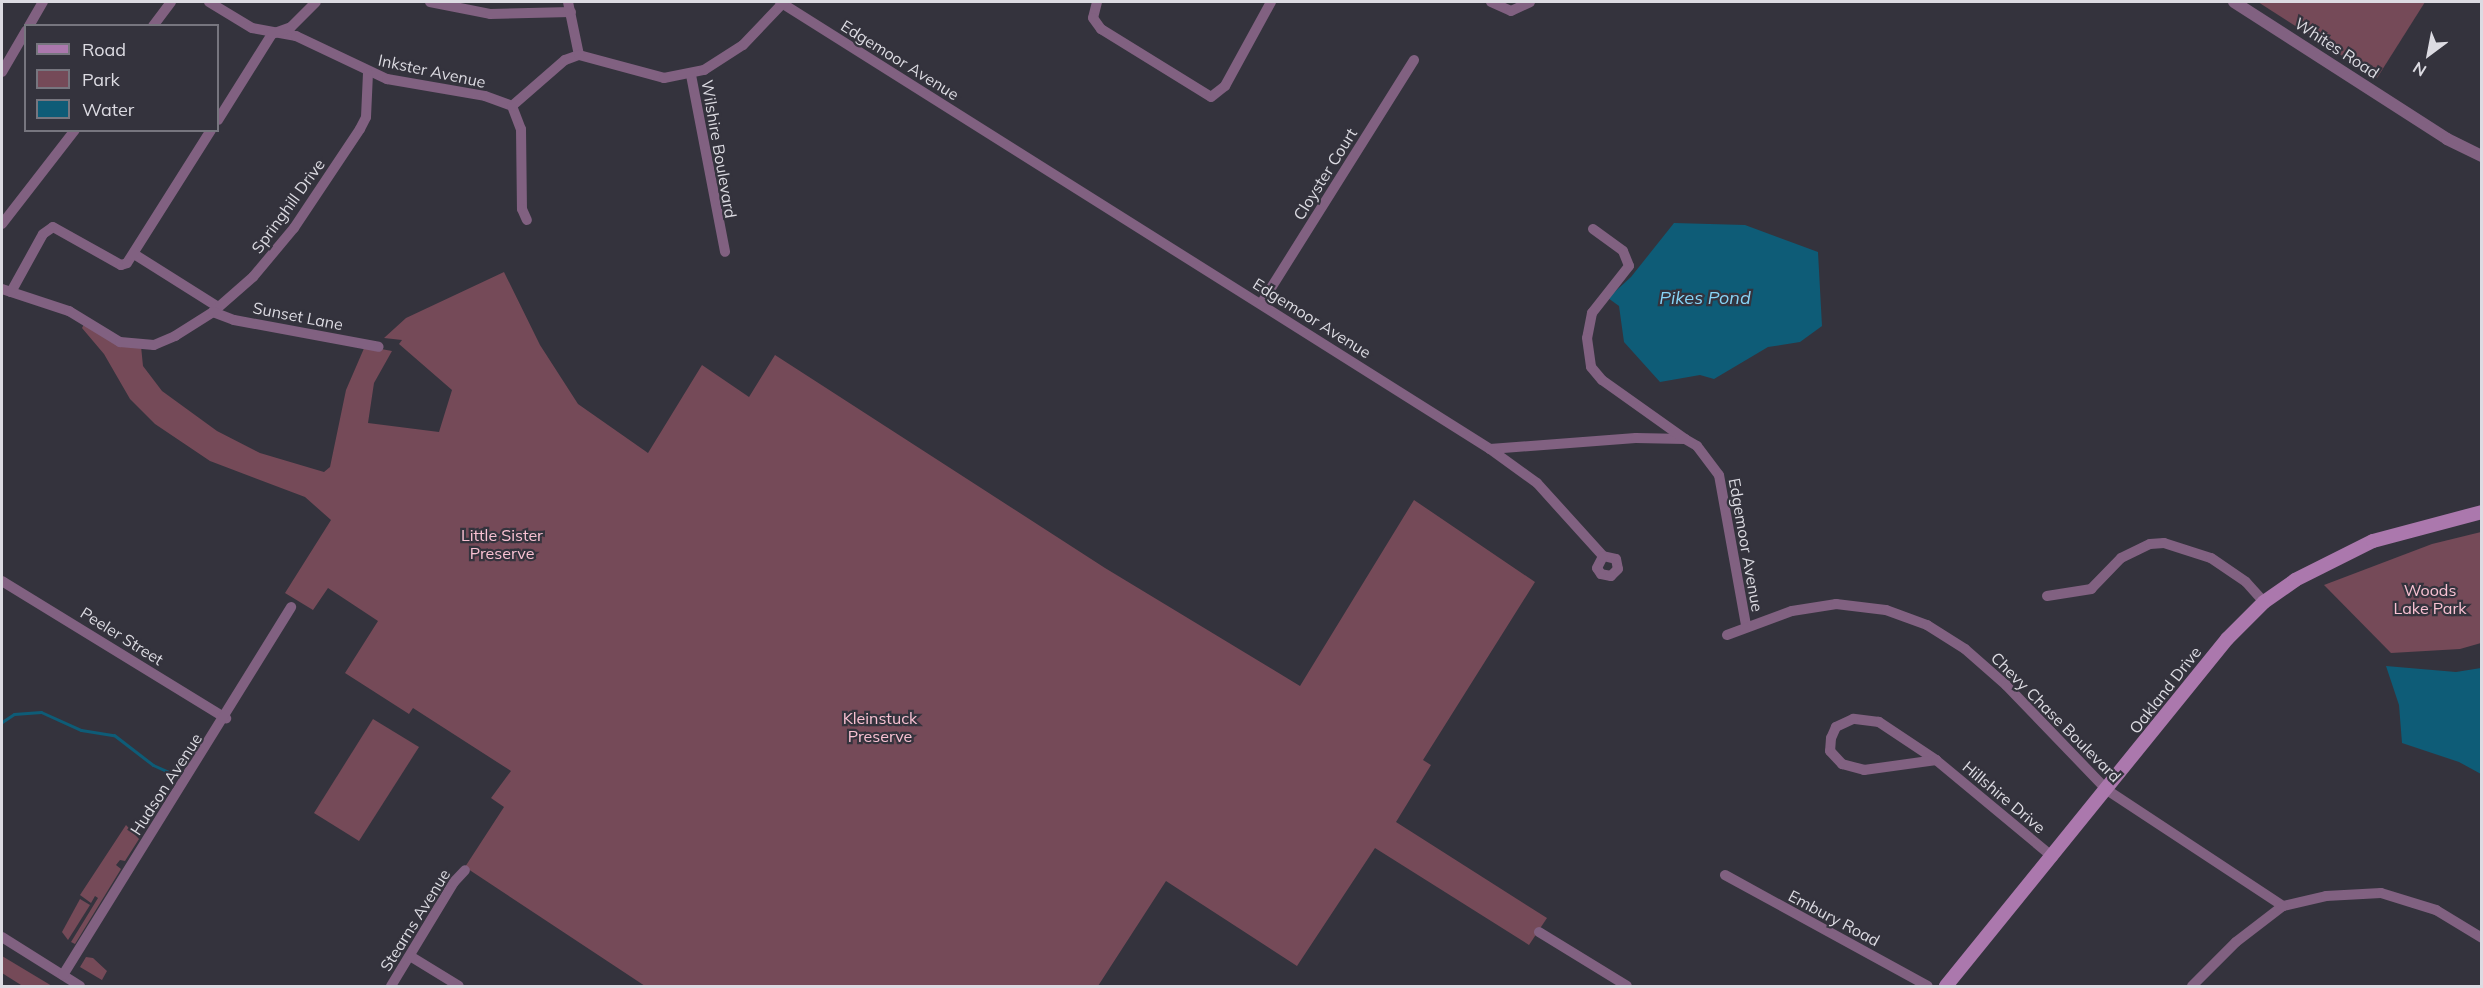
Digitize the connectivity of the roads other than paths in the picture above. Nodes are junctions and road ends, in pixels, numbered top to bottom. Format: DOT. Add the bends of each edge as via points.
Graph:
graph roads {
  1 [pos="43,2"];
  2 [pos="171,2"];
  3 [pos="209,2"];
  4 [pos="316,2"];
  5 [pos="430,2"];
  6 [pos="782,2"];
  7 [pos="1097,2"];
  8 [pos="1271,2"];
  9 [pos="1491,2"];
  10 [pos="1530,2"];
  11 [pos="2234,2"];
  12 [pos="569,7"];
  13 [pos="30,24"];
  14 [pos="154,24"];
  15 [pos="24,34"];
  16 [pos="272,34"];
  17 [pos="579,55"];
  18 [pos="1414,60"];
  19 [pos="2,72"];
  20 [pos="368,73"];
  21 [pos="691,75"];
  22 [pos="512,106"];
  23 [pos="219,118"];
  24 [pos="73,132"];
  25 [pos="210,132"];
  26 [pos="2466,150"];
  27 [pos="2481,156"];
  28 [pos="2481,161"];
  29 [pos="527,220"];
  30 [pos="2,224"];
  31 [pos="1593,229"];
  32 [pos="725,252"];
  33 [pos="135,254"];
  34 [pos="6,291"];
  35 [pos="1261,304"];
  36 [pos="215,309"];
  37 [pos="379,347"];
  38 [pos="1685,439"];
  39 [pos="1490,449"];
  40 [pos="2481,512"];
  41 [pos="1604,556"];
  42 [pos="2,581"];
  43 [pos="2047,596"];
  44 [pos="2264,602"];
  45 [pos="291,607"];
  46 [pos="1746,625"];
  47 [pos="1727,635"];
  48 [pos="226,718"];
  49 [pos="1936,760"];
  50 [pos="2107,790"];
  51 [pos="2053,857"];
  52 [pos="465,870"];
  53 [pos="1725,875"];
  54 [pos="2283,906"];
  55 [pos="1539,932"];
  56 [pos="2,937"];
  57 [pos="2481,938"];
  58 [pos="410,956"];
  59 [pos="63,975"];
  60 [pos="1613,983"];
  61 [pos="80,987"];
  62 [pos="391,987"];
  63 [pos="459,987"];
  64 [pos="1627,987"];
  65 [pos="1928,987"];
  66 [pos="1946,987"];
  67 [pos="2192,987"];
  1 -- 13 [label="street"];
  2 -- 14 [label="street"];
  3 -- 16 [label="street, Inkster Avenue" via="252,28"];
  4 -- 16 [label="street" via="291,27"];
  5 -- 12 [label="street" via="490,14"];
  6 -- 21 [label="street" via="729,57"];
  6 -- 35 [label="street, Edgemoor Avenue"];
  7 -- 8 [label="street" via="1093,18 1101,29 1211,97 1225,86"];
  9 -- 10 [label="street" via="1511,11"];
  11 -- 26 [label="street, Whites Road"];
  12 -- 17 [label="street"];
  15 -- 19 [label="street"];
  16 -- 20 [label="street, Inkster Avenue" via="296,36"];
  16 -- 23 [label="street"];
  17 -- 21 [label="street, Wilshire Boulevard" via="664,78"];
  17 -- 22 [label="street" via="565,60"];
  18 -- 35 [label="street, Cloyster Court"];
  20 -- 22 [label="street, Inkster Avenue" via="413,86 485,96"];
  20 -- 36 [label="street, Springhill Drive" via="366,117 355,138 294,228 253,277"];
  21 -- 32 [label="street, Wilshire Boulevard"];
  22 -- 29 [label="street" via="521,129 522,209"];
  24 -- 30 [label="street"];
  25 -- 33 [label="street"];
  26 -- 27 [label="street"];
  26 -- 28 [label="street, Whites Road"];
  31 -- 38 [label="street, Edgemoor Avenue" via="1623,251 1629,266 1592,313 1587,338 1591,367 1602,380"];
  33 -- 34 [label="street" via="121,264 53,227 43,234"];
  33 -- 36 [label="street, Sunset Lane"];
  34 -- 36 [label="street, Springhill Drive" via="69,311 120,342 154,345"];
  35 -- 39 [label="street, Edgemoor Avenue"];
  36 -- 37 [label="street, Sunset Lane" via="234,320"];
  38 -- 39 [label="street" via="1636,438"];
  38 -- 46 [label="street, Edgemoor Avenue" via="1705,453 1719,475"];
  39 -- 41 [label="street, Edgemoor Avenue" via="1537,483"];
  40 -- 44 [label="main road, Oakland Drive" via="2373,541 2295,580"];
  42 -- 48 [label="street, Peeler Street"];
  43 -- 44 [label="street" via="2091,589 2121,558 2150,544 2164,543 2211,558 2246,582"];
  44 -- 50 [label="main road, Oakland Drive" via="2227,639"];
  45 -- 48 [label="street, Hudson Avenue"];
  46 -- 47 [label="street, Chevy Chase Boulevard"];
  46 -- 50 [label="street, Chevy Chase Boulevard" via="1792,611 1836,604 1886,610 1927,625 1965,649 2006,685"];
  48 -- 59 [label="street, Hudson Avenue"];
  49 -- 49 [label="street, Hillshire Drive" via="1864,770 1842,764 1830,751 1831,738 1836,727 1853,719 1879,722"];
  49 -- 51 [label="street, Hillshire Drive"];
  50 -- 51 [label="main road, Oakland Drive"];
  50 -- 54 [label="street, Chevy Chase Boulevard"];
  51 -- 66 [label="main road, Oakland Drive"];
  52 -- 58 [label="street, Stearns Avenue"];
  53 -- 65 [label="street, Embury Road"];
  54 -- 57 [label="street" via="2326,896 2381,893 2436,910"];
  54 -- 67 [label="street" via="2236,942"];
  55 -- 60 [label="street"];
  56 -- 59 [label="street"];
  58 -- 62 [label="street, Stearns Avenue"];
  58 -- 63 [label="street"];
  59 -- 61 [label="street"];
  60 -- 64 [label="street"];
}
